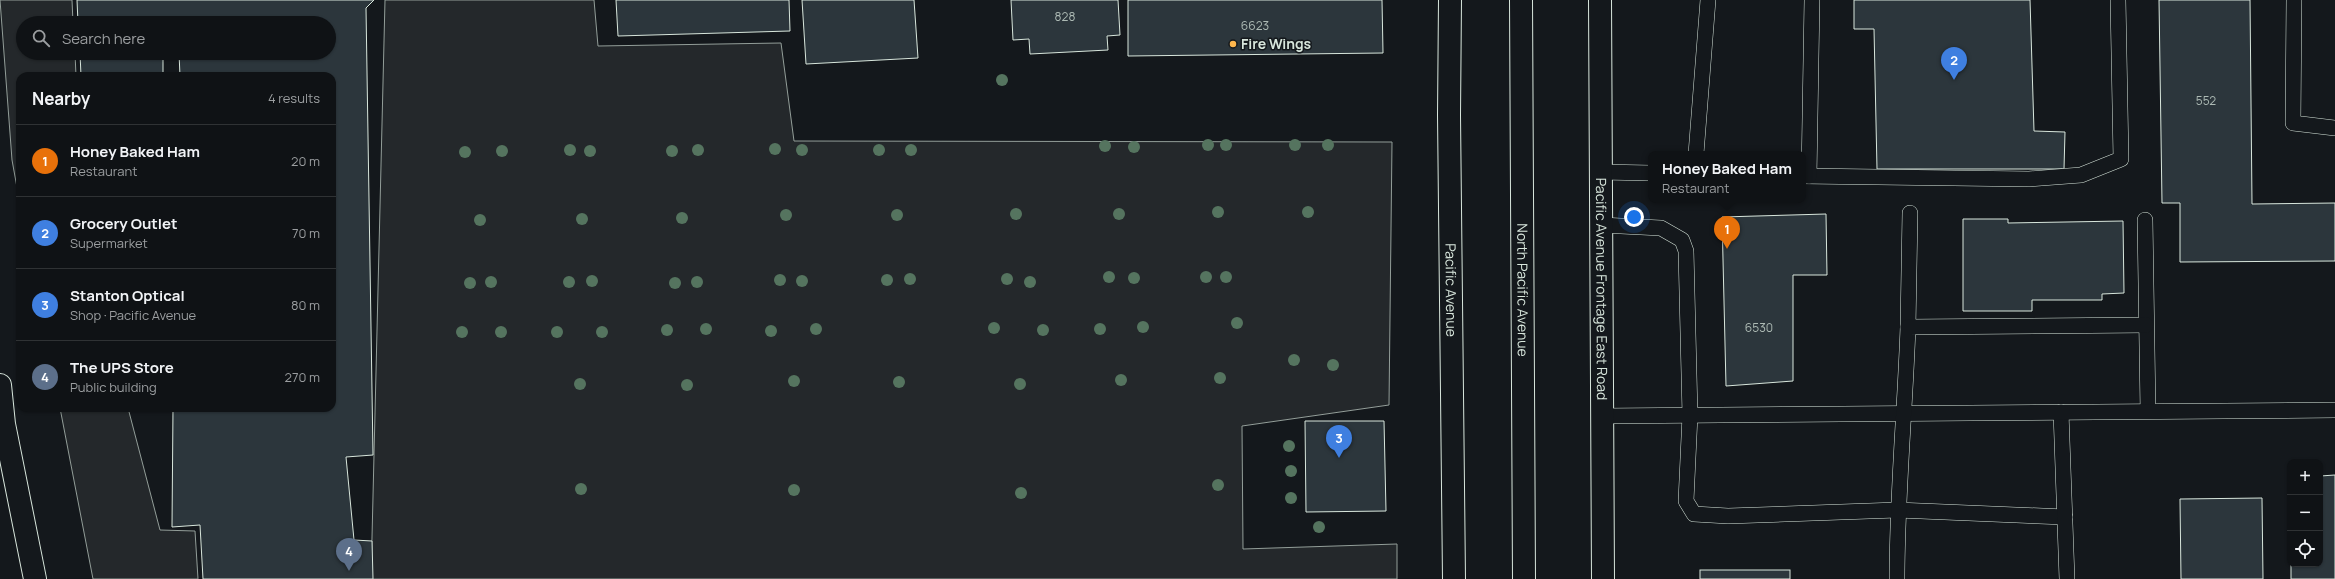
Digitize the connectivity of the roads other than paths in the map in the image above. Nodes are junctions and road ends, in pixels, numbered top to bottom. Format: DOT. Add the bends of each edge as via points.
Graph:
graph roads {
  1 [pos="1450,0"];
  2 [pos="1521,0"];
  3 [pos="1600,0"];
  4 [pos="1708,0"];
  5 [pos="1812,0"];
  6 [pos="2118,0"];
  7 [pos="2294,0"];
  8 [pos="2335,128"];
  9 [pos="1696,151"];
  10 [pos="1600,172"];
  11 [pos="1648,173"];
  12 [pos="1806,176"];
  13 [pos="1910,213"];
  14 [pos="2145,220"];
  15 [pos="1601,224"];
  16 [pos="2146,325"];
  17 [pos="1908,326"];
  18 [pos="0,385"];
  19 [pos="2335,410"];
  20 [pos="2148,411"];
  21 [pos="2061,412"];
  22 [pos="1905,413"];
  23 [pos="1690,415"];
  24 [pos="1602,416"];
  25 [pos="1897,510"];
  26 [pos="2065,517"];
  27 [pos="35,579"];
  28 [pos="1454,579"];
  29 [pos="1524,579"];
  30 [pos="1603,579"];
  31 [pos="1897,579"];
  32 [pos="2067,579"];
  1 -- 28 [label="main road, Pacific Avenue"];
  2 -- 29 [label="main road, North Pacific Avenue"];
  3 -- 10 [label="main road, Pacific Avenue Frontage East Road"];
  4 -- 9 [label="lane"];
  5 -- 12 [label="lane"];
  6 -- 12 [label="lane" via="2121,159 2081,175 2029,180"];
  7 -- 8 [label="lane" via="2294,124"];
  10 -- 11 [label="lane"];
  10 -- 15 [label="main road, Pacific Avenue Frontage East Road"];
  13 -- 17 [label="lane"];
  14 -- 16 [label="lane"];
  15 -- 23 [label="lane" via="1661,228 1682,240 1686,251"];
  15 -- 24 [label="main road, Pacific Avenue Frontage East Road"];
  16 -- 17 [label="lane"];
  16 -- 20 [label="lane"];
  17 -- 22 [label="lane"];
  18 -- 27 [label="main road" via="4,424"];
  19 -- 20 [label="lane"];
  20 -- 21 [label="lane"];
  21 -- 22 [label="lane"];
  21 -- 26 [label="lane"];
  22 -- 23 [label="lane"];
  22 -- 25 [label="lane"];
  23 -- 24 [label="lane"];
  23 -- 25 [label="lane" via="1686,501 1694,514 1728,516"];
  24 -- 30 [label="main road, Pacific Avenue Frontage East Road"];
  25 -- 26 [label="lane"];
  25 -- 31 [label="lane"];
  26 -- 32 [label="lane"];
}
